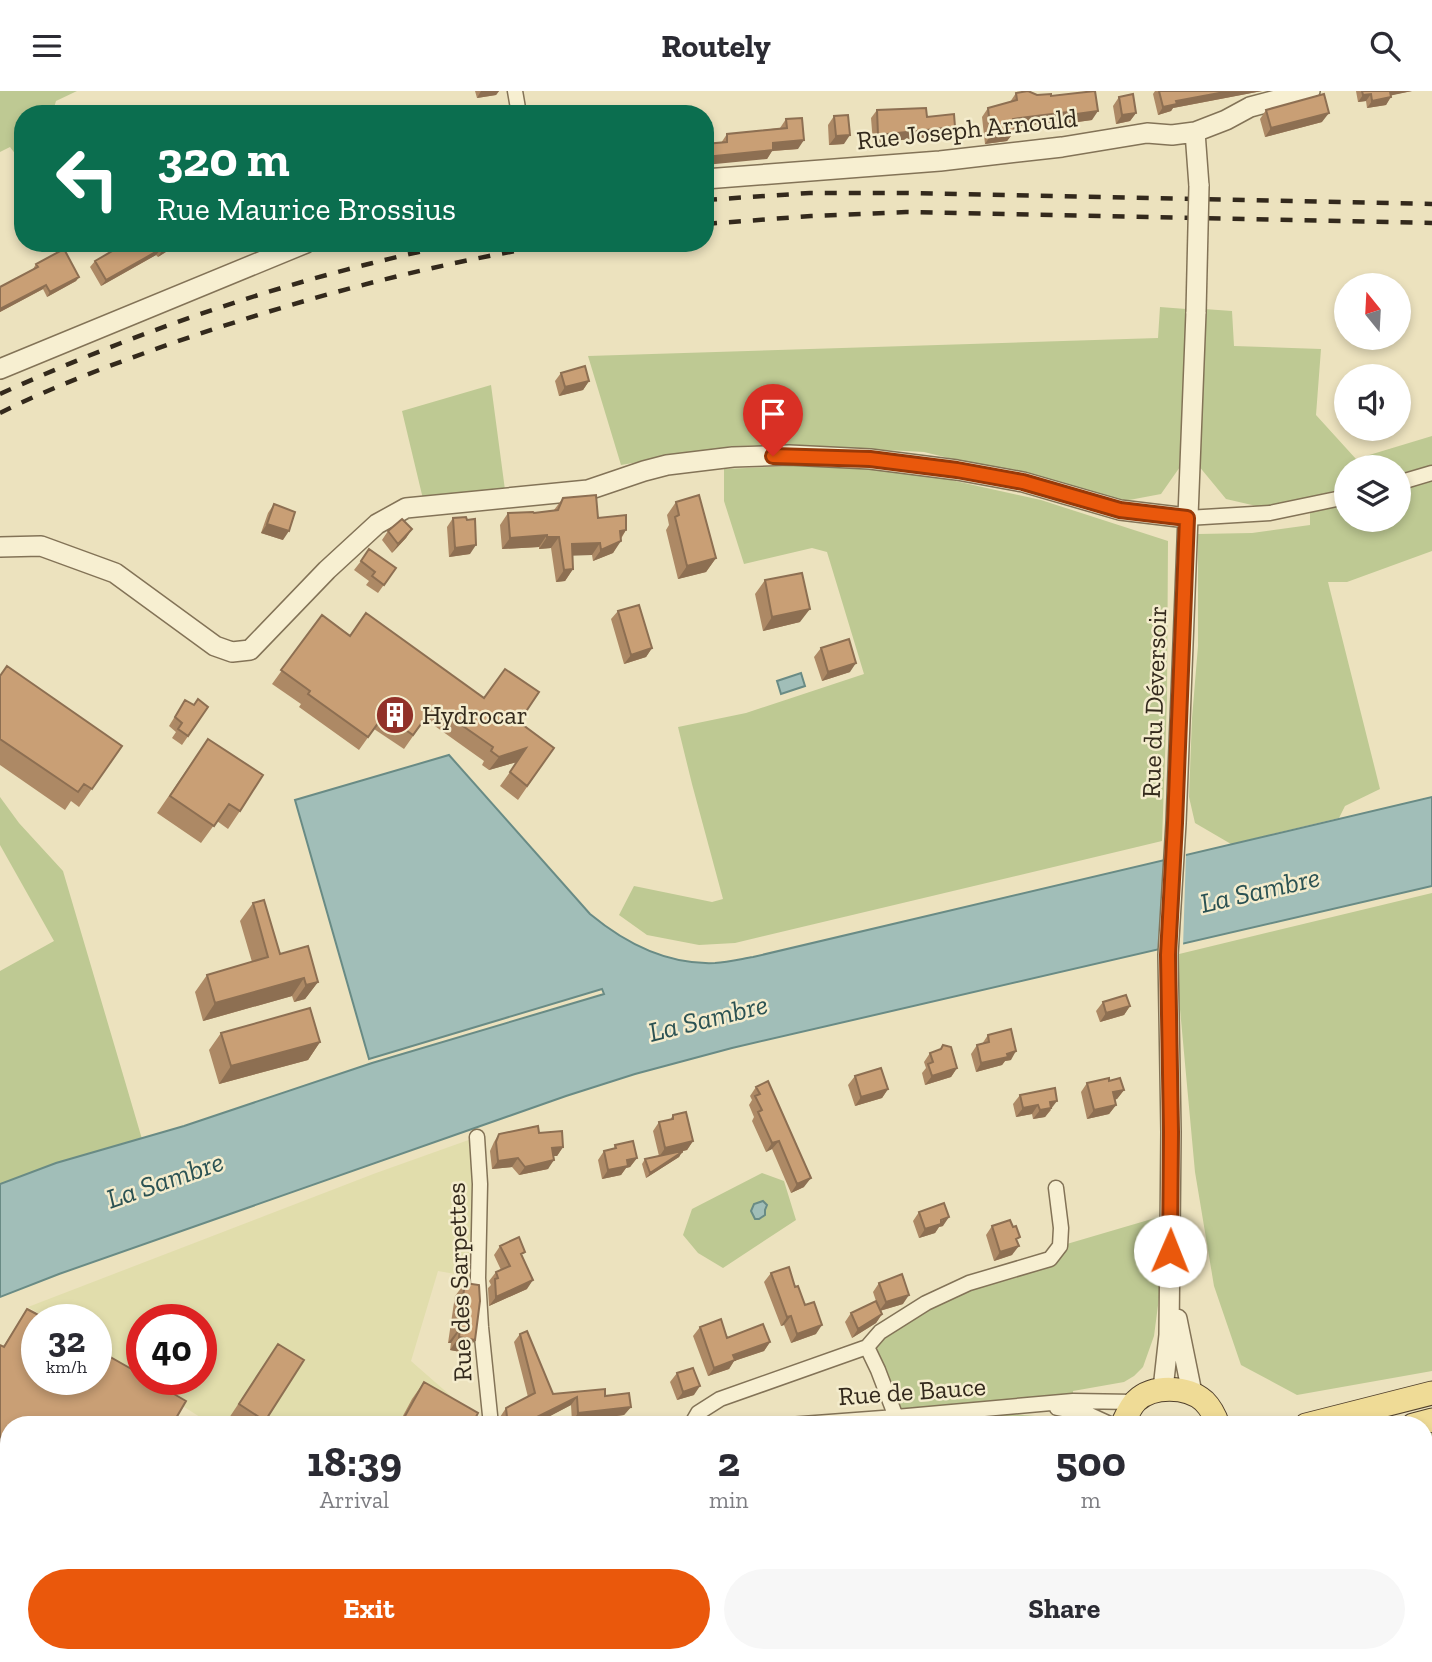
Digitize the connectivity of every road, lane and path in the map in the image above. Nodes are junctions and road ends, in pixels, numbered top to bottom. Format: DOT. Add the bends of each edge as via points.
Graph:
graph roads {
  1 [pos="1310,91"];
  2 [pos="1195,132"];
  3 [pos="714,178"];
  4 [pos="284,252"];
  5 [pos="0,369"];
  6 [pos="1432,473"];
  7 [pos="1411,479"];
  8 [pos="1334,500"];
  9 [pos="1187,518"];
  10 [pos="0,547"];
  11 [pos="477,1137"];
  12 [pos="1056,1188"];
  13 [pos="1169,1275"];
  14 [pos="867,1347"];
  15 [pos="1163,1389"];
  16 [pos="1192,1393"];
  17 [pos="1432,1394"];
  18 [pos="1134,1402"];
  19 [pos="1038,1406"];
  20 [pos="490,1416"];
  21 [pos="696,1416"];
  22 [pos="896,1416"];
  23 [pos="945,1416"];
  24 [pos="1094,1416"];
  25 [pos="1127,1416"];
  26 [pos="1215,1416"];
  27 [pos="1343,1416"];
  1 -- 2 [label="street, Rue Joseph Arnould" via="1250,107"];
  2 -- 3 [label="street, Rue Joseph Arnould" via="1147,133 940,161"];
  2 -- 9 [label="street, Rue du Déversoir, bridge" via="1199,186"];
  4 -- 5 [label="street"];
  6 -- 7 [label="street"];
  8 -- 9 [label="street" via="1270,513"];
  9 -- 10 [label="street" via="1120,510 1023,482 870,459 789,455 667,465 588,490 406,508 367,533 250,650 232,652 215,646 115,573 41,546"];
  9 -- 13 [label="street, Rue du Déversoir" via="1168,955"];
  11 -- 20 [label="street, Rue des Sarpettes" via="479,1290"];
  12 -- 14 [label="street" via="1060,1245 1050,1259 969,1283 937,1298 880,1332"];
  13 -- 15 [label="street, Rue du Déversoir"];
  13 -- 16 [label="street, Rue du Déversoir"];
  14 -- 21 [label="street" via="720,1399"];
  14 -- 22 [label="street"];
  15 -- 16 [label="main road"];
  15 -- 18 [label="main road"];
  16 -- 26 [label="main road"];
  17 -- 27 [label="main road"];
  18 -- 19 [label="street, Rue de Bauce" via="1073,1401"];
  18 -- 25 [label="main road"];
  19 -- 23 [label="street, Rue de Bauce"];
  19 -- 24 [label="street, Rue de Bauce"];
}
